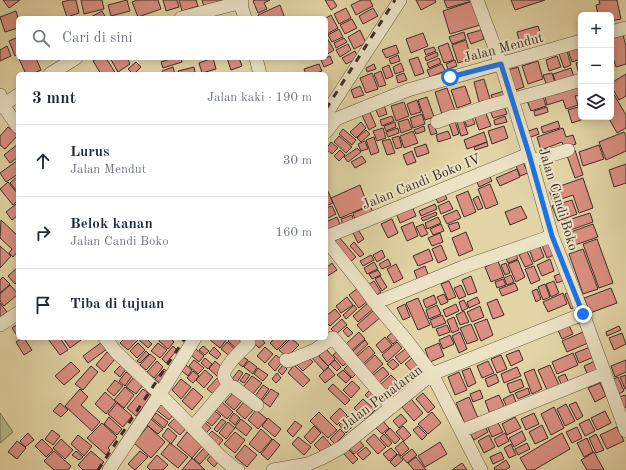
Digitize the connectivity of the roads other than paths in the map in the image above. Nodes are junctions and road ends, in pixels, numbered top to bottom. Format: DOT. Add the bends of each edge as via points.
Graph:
graph roads {
  1 [pos="400,0"];
  2 [pos="477,0"];
  3 [pos="241,1"];
  4 [pos="188,16"];
  5 [pos="244,16"];
  6 [pos="626,28"];
  7 [pos="614,31"];
  8 [pos="578,42"];
  9 [pos="73,60"];
  10 [pos="256,60"];
  11 [pos="501,64"];
  12 [pos="53,72"];
  13 [pos="260,72"];
  14 [pos="578,81"];
  15 [pos="16,96"];
  16 [pos="512,99"];
  17 [pos="1,102"];
  18 [pos="330,114"];
  19 [pos="437,122"];
  20 [pos="16,124"];
  21 [pos="568,150"];
  22 [pos="530,157"];
  23 [pos="552,236"];
  24 [pos="328,238"];
  25 [pos="328,242"];
  26 [pos="375,303"];
  27 [pos="16,314"];
  28 [pos="583,314"];
  29 [pos="0,325"];
  30 [pos="107,340"];
  31 [pos="194,340"];
  32 [pos="248,340"];
  33 [pos="286,360"];
  34 [pos="606,373"];
  35 [pos="432,374"];
  36 [pos="230,386"];
  37 [pos="160,394"];
  38 [pos="257,404"];
  39 [pos="392,406"];
  40 [pos="193,427"];
  41 [pos="461,430"];
  42 [pos="626,431"];
  43 [pos="109,470"];
  44 [pos="238,470"];
  45 [pos="273,470"];
  46 [pos="481,470"];
  1 -- 18 [label="street"];
  2 -- 11 [label="street, Jalan Candi Boko"];
  3 -- 4 [label="street"];
  3 -- 5 [label="street"];
  6 -- 7 [label="street"];
  8 -- 11 [label="street, Jalan Mendut"];
  9 -- 12 [label="street"];
  10 -- 13 [label="street"];
  11 -- 16 [label="street, Jalan Candi Boko"];
  11 -- 18 [label="street, Jalan Mendut"];
  14 -- 16 [label="street"];
  15 -- 17 [label="street"];
  16 -- 19 [label="street"];
  16 -- 22 [label="street, Jalan Candi Boko"];
  17 -- 20 [label="street"];
  21 -- 22 [label="street, Jalan Candi Boko IV"];
  22 -- 23 [label="street, Jalan Candi Boko"];
  22 -- 24 [label="street, Jalan Candi Boko IV"];
  23 -- 26 [label="street" via="463,267"];
  23 -- 28 [label="street, Jalan Candi Boko"];
  25 -- 26 [label="street"];
  26 -- 35 [label="street"];
  27 -- 29 [label="street"];
  28 -- 34 [label="street, Jalan Candi Boko"];
  28 -- 35 [label="street"];
  30 -- 37 [label="street"];
  31 -- 37 [label="street"];
  32 -- 36 [label="street" via="249,343 225,372 224,377"];
  33 -- 39 [label="street" via="315,350 333,338"];
  34 -- 41 [label="street"];
  34 -- 42 [label="street, Jalan Candi Boko"];
  35 -- 39 [label="street, Jalan Penataran"];
  35 -- 41 [label="street, Jalan Penataran"];
  36 -- 38 [label="street"];
  36 -- 40 [label="street"];
  37 -- 40 [label="street"];
  37 -- 43 [label="street"];
  39 -- 45 [label="street, Jalan Penataran" via="342,447 322,458 308,464"];
  40 -- 44 [label="street" via="221,457"];
  41 -- 46 [label="street, Jalan Penataran"];
}
